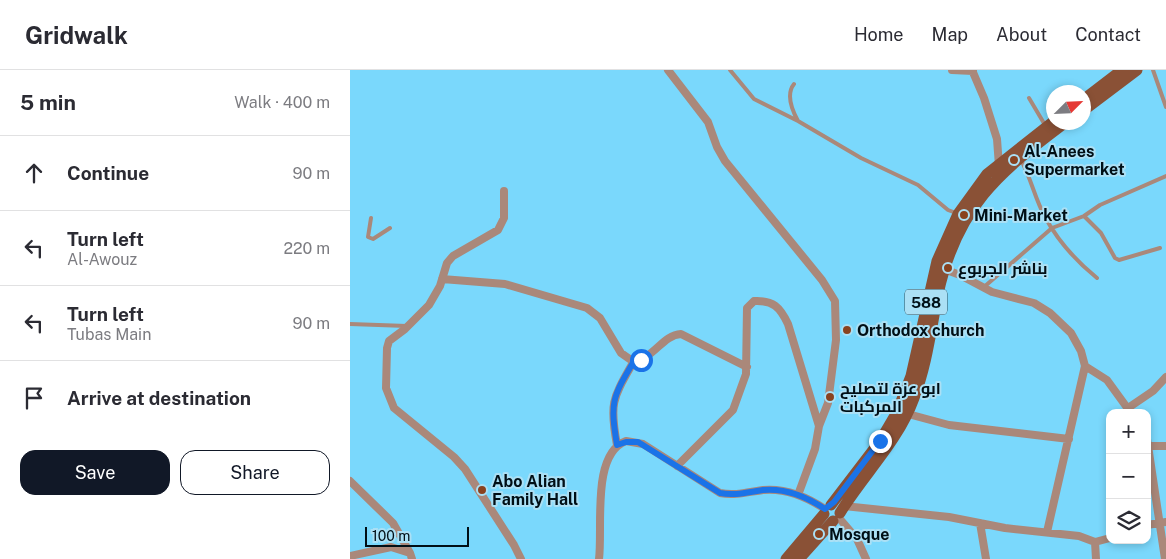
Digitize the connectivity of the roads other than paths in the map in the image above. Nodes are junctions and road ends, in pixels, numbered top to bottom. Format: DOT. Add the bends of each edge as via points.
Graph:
graph roads {
  1 [pos="668,70"];
  2 [pos="730,70"];
  3 [pos="952,70"];
  4 [pos="1122,70"];
  5 [pos="1137,70"];
  6 [pos="1153,70"];
  7 [pos="973,71"];
  8 [pos="794,84"];
  9 [pos="1091,93"];
  10 [pos="1029,98"];
  11 [pos="1091,105"];
  12 [pos="1166,107"];
  13 [pos="1046,119"];
  14 [pos="798,121"];
  15 [pos="1046,128"];
  16 [pos="1056,130"];
  17 [pos="1020,158"];
  18 [pos="1000,168"];
  19 [pos="1166,176"];
  20 [pos="504,191"];
  21 [pos="958,214"];
  22 [pos="1084,216"];
  23 [pos="371,218"];
  24 [pos="390,228"];
  25 [pos="1052,228"];
  26 [pos="1160,248"];
  27 [pos="940,268"];
  28 [pos="1097,278"];
  29 [pos="442,279"];
  30 [pos="984,288"];
  31 [pos="350,324"];
  32 [pos="409,326"];
  33 [pos="634,361"];
  34 [pos="1085,366"];
  35 [pos="747,367"];
  36 [pos="1166,377"];
  37 [pos="1128,409"];
  38 [pos="1131,409"];
  39 [pos="908,414"];
  40 [pos="819,426"];
  41 [pos="1069,439"];
  42 [pos="1151,444"];
  43 [pos="617,445"];
  44 [pos="1166,446"];
  45 [pos="1150,454"];
  46 [pos="677,466"];
  47 [pos="350,482"];
  48 [pos="798,495"];
  49 [pos="834,512"];
  50 [pos="1162,522"];
  51 [pos="980,523"];
  52 [pos="1047,532"];
  53 [pos="1106,539"];
  54 [pos="1095,542"];
  55 [pos="350,556"];
  56 [pos="411,556"];
  57 [pos="521,559"];
  58 [pos="599,559"];
  59 [pos="786,559"];
  60 [pos="798,559"];
  61 [pos="866,559"];
  62 [pos="986,559"];
  63 [pos="1096,559"];
  64 [pos="1165,559"];
  1 -- 40 [label="street" via="708,122 716,147 725,161 822,280 835,301 836,340 828,403"];
  2 -- 14 [label="lane" via="754,99"];
  3 -- 7 [label="street"];
  4 -- 9 [label="main road"];
  5 -- 11 [label="main road"];
  6 -- 12 [label="lane"];
  7 -- 18 [label="street" via="997,139"];
  8 -- 14 [label="lane" via="790,96"];
  10 -- 13 [label="lane"];
  14 -- 21 [label="lane" via="860,158 918,186"];
  15 -- 18 [label="main road, 588"];
  16 -- 17 [label="main road, 588"];
  17 -- 18 [label="main road, 588"];
  17 -- 25 [label="lane"];
  18 -- 21 [label="main road, 588" via="976,187"];
  18 -- 27 [label="main road, 588" via="967,218"];
  19 -- 22 [label="lane" via="1100,205"];
  20 -- 29 [label="street" via="504,218 498,230 453,256"];
  21 -- 27 [label="main road, 588"];
  22 -- 25 [label="lane"];
  22 -- 26 [label="lane" via="1101,233 1119,260"];
  23 -- 24 [label="lane" via="368,236 373,239"];
  25 -- 28 [label="lane" via="1075,260"];
  25 -- 30 [label="lane"];
  27 -- 30 [label="street"];
  27 -- 39 [label="main road, 588" via="920,381"];
  27 -- 49 [label="main road, 588" via="911,376 897,412"];
  29 -- 32 [label="street" via="434,299"];
  29 -- 33 [label="street" via="505,284 587,308 600,318 625,357"];
  30 -- 34 [label="street" via="1034,303 1050,313 1071,334"];
  31 -- 32 [label="lane"];
  32 -- 57 [label="street" via="392,338 386,348 388,398 398,412 465,468"];
  33 -- 35 [label="street" via="645,358 670,338 681,334"];
  33 -- 43 [label="street" via="616,392 612,414"];
  34 -- 37 [label="street" via="1107,380"];
  34 -- 41 [label="street"];
  35 -- 40 [label="street" via="747,308 754,301 772,303 782,311 788,324"];
  35 -- 46 [label="street" via="731,414"];
  36 -- 38 [label="street"];
  39 -- 41 [label="street" via="949,425"];
  39 -- 49 [label="main road, 588" via="889,445"];
  40 -- 48 [label="street" via="815,449"];
  41 -- 52 [label="street"];
  42 -- 44 [label="street"];
  43 -- 46 [label="street" via="638,442"];
  43 -- 58 [label="street" via="602,478"];
  45 -- 50 [label="street"];
  46 -- 48 [label="street" via="720,493 734,495 765,490"];
  47 -- 56 [label="street" via="393,523"];
  48 -- 49 [label="street"];
  49 -- 51 [label="street" via="949,517"];
  49 -- 59 [label="main road, 588"];
  49 -- 60 [label="main road, 588"];
  49 -- 61 [label="street" via="857,539"];
  50 -- 64 [label="street"];
  51 -- 52 [label="street"];
  51 -- 62 [label="street"];
  52 -- 54 [label="street" via="1079,536"];
  53 -- 54 [label="street"];
  54 -- 63 [label="street"];
  55 -- 56 [label="street" via="391,547"];
}
